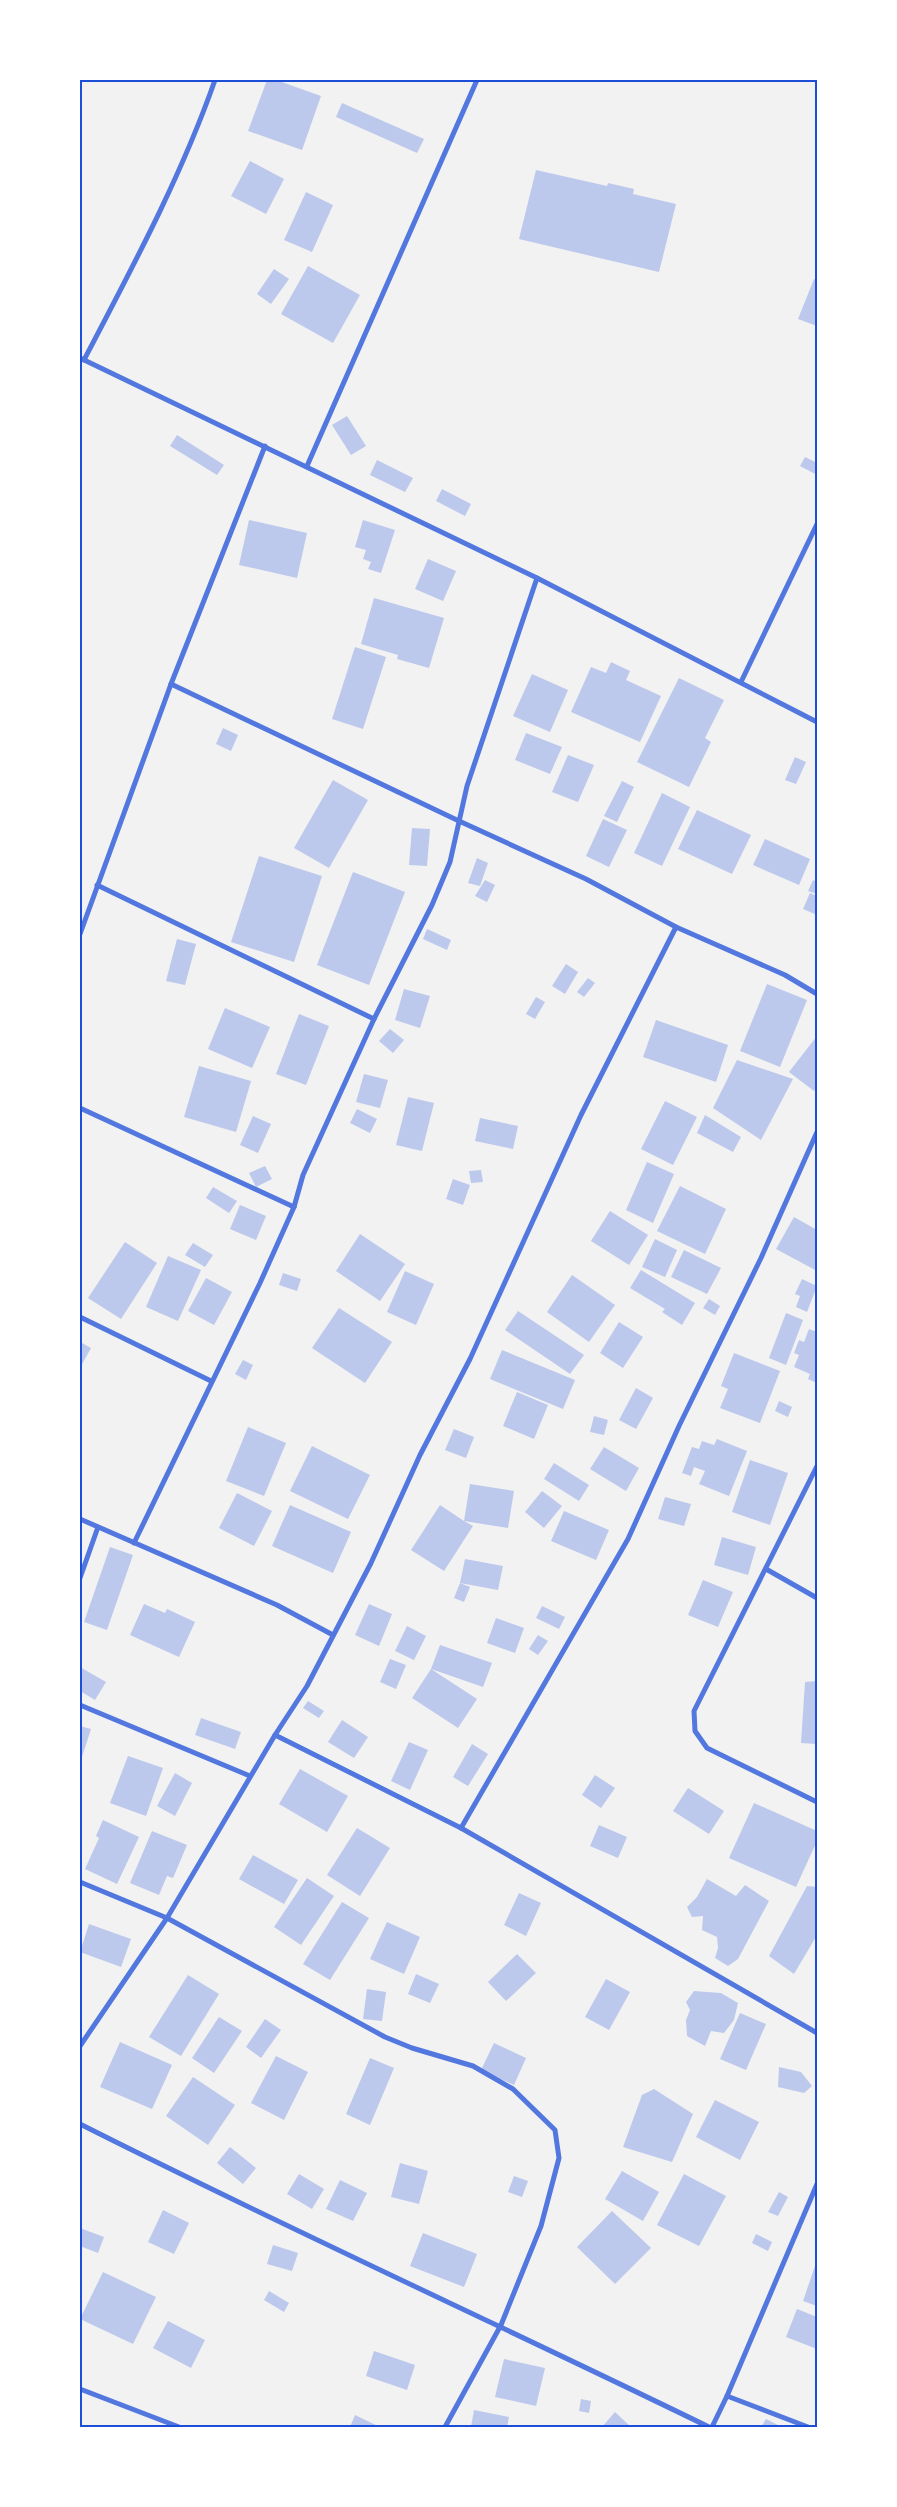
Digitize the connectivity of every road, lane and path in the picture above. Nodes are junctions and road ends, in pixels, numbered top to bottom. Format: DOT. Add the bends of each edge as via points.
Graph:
graph roads {
  1 [pos="215,80"];
  2 [pos="477,80"];
  3 [pos="82,359"];
  4 [pos="265,446"];
  5 [pos="307,466"];
  6 [pos="817,524"];
  7 [pos="537,578"];
  8 [pos="741,682"];
  9 [pos="171,684"];
  10 [pos="817,722"];
  11 [pos="459,822"];
  12 [pos="97,885"];
  13 [pos="676,927"];
  14 [pos="80,934"];
  15 [pos="817,994"];
  16 [pos="374,1019"];
  17 [pos="80,1108"];
  18 [pos="817,1132"];
  19 [pos="294,1207"];
  20 [pos="80,1317"];
  21 [pos="211,1381"];
  22 [pos="817,1466"];
  23 [pos="80,1518"];
  24 [pos="98,1527"];
  25 [pos="134,1544"];
  26 [pos="766,1569"];
  27 [pos="80,1578"];
  28 [pos="817,1598"];
  29 [pos="333,1635"];
  30 [pos="80,1705"];
  31 [pos="275,1735"];
  32 [pos="250,1776"];
  33 [pos="817,1802"];
  34 [pos="461,1828"];
  35 [pos="80,1882"];
  36 [pos="167,1918"];
  37 [pos="817,2033"];
  38 [pos="80,2046"];
  39 [pos="80,2124"];
  40 [pos="817,2184"];
  41 [pos="501,2325"];
  42 [pos="80,2389"];
  43 [pos="727,2396"];
  44 [pos="179,2427"];
  45 [pos="445,2427"];
  46 [pos="710,2427"];
  47 [pos="808,2427"];
  1 -- 3 [label="street" via="148,238"];
  2 -- 5 [label="street"];
  3 -- 4 [label="street"];
  4 -- 5 [label="street"];
  4 -- 9 [label="street"];
  5 -- 7 [label="street"];
  6 -- 8 [label="street"];
  7 -- 8 [label="street"];
  7 -- 11 [label="street" via="476,757"];
  8 -- 10 [label="street"];
  9 -- 11 [label="street"];
  9 -- 12 [label="street"];
  11 -- 13 [label="street" via="586,878"];
  11 -- 16 [label="street" via="443,879"];
  12 -- 14 [label="street"];
  12 -- 16 [label="street"];
  13 -- 15 [label="street" via="785,975"];
  13 -- 29 [label="street" via="581,1115 470,1359"];
  16 -- 19 [label="street" via="304,1175"];
  17 -- 19 [label="street"];
  18 -- 34 [label="street" via="628,1539"];
  19 -- 21 [label="street"];
  20 -- 21 [label="street"];
  21 -- 25 [label="street"];
  22 -- 26 [label="street"];
  23 -- 24 [label="street"];
  24 -- 25 [label="street"];
  24 -- 27 [label="street"];
  25 -- 29 [label="street" via="278,1605"];
  26 -- 28 [label="street"];
  26 -- 33 [label="street" via="694,1711 696,1731 707,1748"];
  29 -- 31 [label="street" via="307,1686"];
  30 -- 32 [label="street"];
  31 -- 32 [label="street"];
  31 -- 34 [label="street"];
  32 -- 36 [label="street"];
  34 -- 37 [label="street"];
  35 -- 36 [label="street"];
  36 -- 38 [label="street"];
  36 -- 41 [label="street" via="385,2036 412,2048 473,2066 513,2089 555,2130 559,2158 541,2226"];
  39 -- 41 [label="street" via="245,2207"];
  40 -- 43 [label="street"];
  41 -- 45 [label="street"];
  41 -- 46 [label="street"];
  42 -- 44 [label="street"];
  43 -- 46 [label="street"];
  43 -- 47 [label="street"];
}
